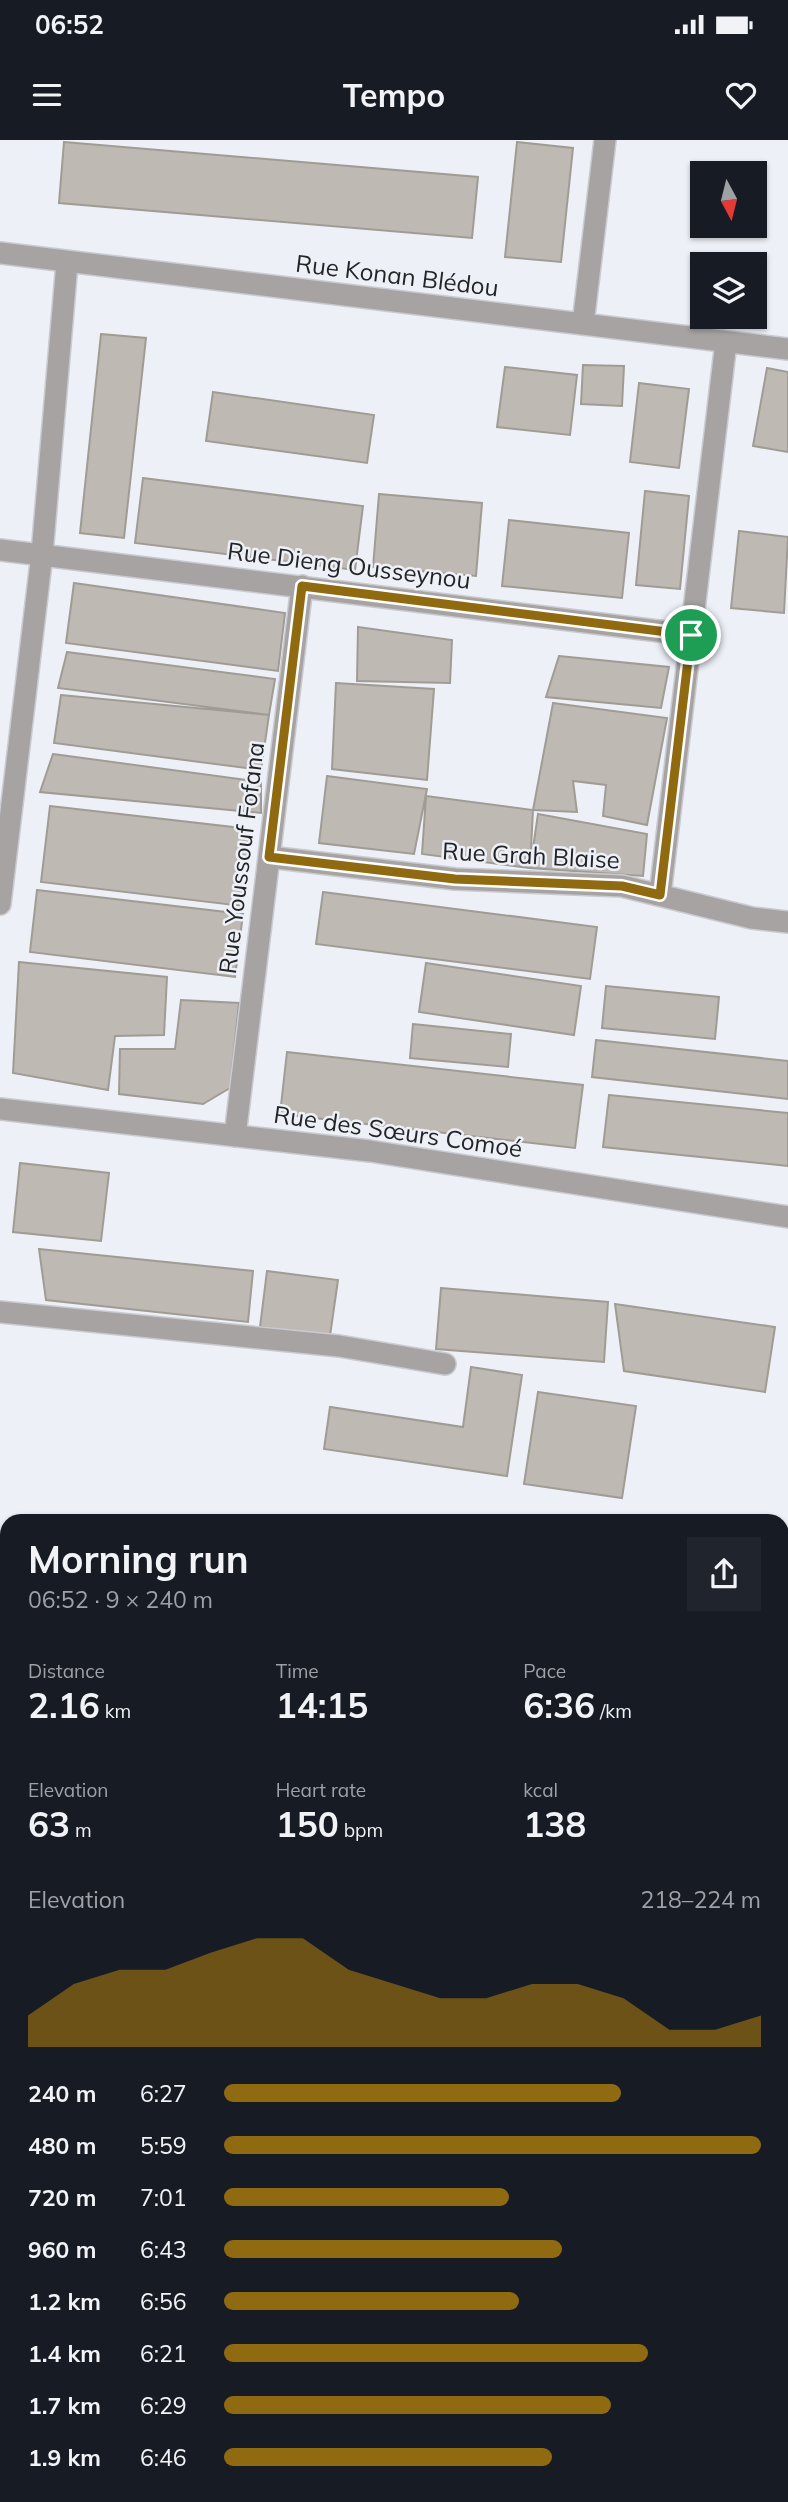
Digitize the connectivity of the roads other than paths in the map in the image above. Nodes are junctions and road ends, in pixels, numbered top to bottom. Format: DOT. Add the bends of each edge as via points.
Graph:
graph roads {
  1 [pos="606,140"];
  2 [pos="0,253"];
  3 [pos="67,262"];
  4 [pos="583,324"];
  5 [pos="726,342"];
  6 [pos="788,349"];
  7 [pos="0,550"];
  8 [pos="42,554"];
  9 [pos="302,586"];
  10 [pos="691,635"];
  11 [pos="269,857"];
  12 [pos="660,895"];
  13 [pos="0,904"];
  14 [pos="788,922"];
  15 [pos="0,1109"];
  16 [pos="235,1136"];
  17 [pos="788,1217"];
  18 [pos="0,1312"];
  19 [pos="445,1364"];
  1 -- 4 [label="street"];
  2 -- 3 [label="street, Rue Konan Blédou"];
  3 -- 4 [label="street, Rue Konan Blédou"];
  3 -- 8 [label="street"];
  4 -- 5 [label="street, Rue Konan Blédou"];
  5 -- 6 [label="street, Rue Konan Blédou"];
  5 -- 10 [label="street"];
  7 -- 8 [label="street, Rue Dieng Ousseynou"];
  8 -- 9 [label="street, Rue Dieng Ousseynou"];
  8 -- 13 [label="street"];
  9 -- 10 [label="street, Rue Dieng Ousseynou"];
  9 -- 11 [label="street, Rue Youssouf Fofana"];
  10 -- 12 [label="street"];
  11 -- 12 [label="street, Rue Grah Blaise" via="455,879 622,886"];
  11 -- 16 [label="street, Rue Youssouf Fofana"];
  12 -- 14 [label="street, Rue Grah Blaise" via="752,918"];
  15 -- 16 [label="street, Rue des Sœurs Comoé"];
  16 -- 17 [label="street, Rue des Sœurs Comoé" via="370,1152"];
  18 -- 19 [label="street" via="339,1346"];
}
